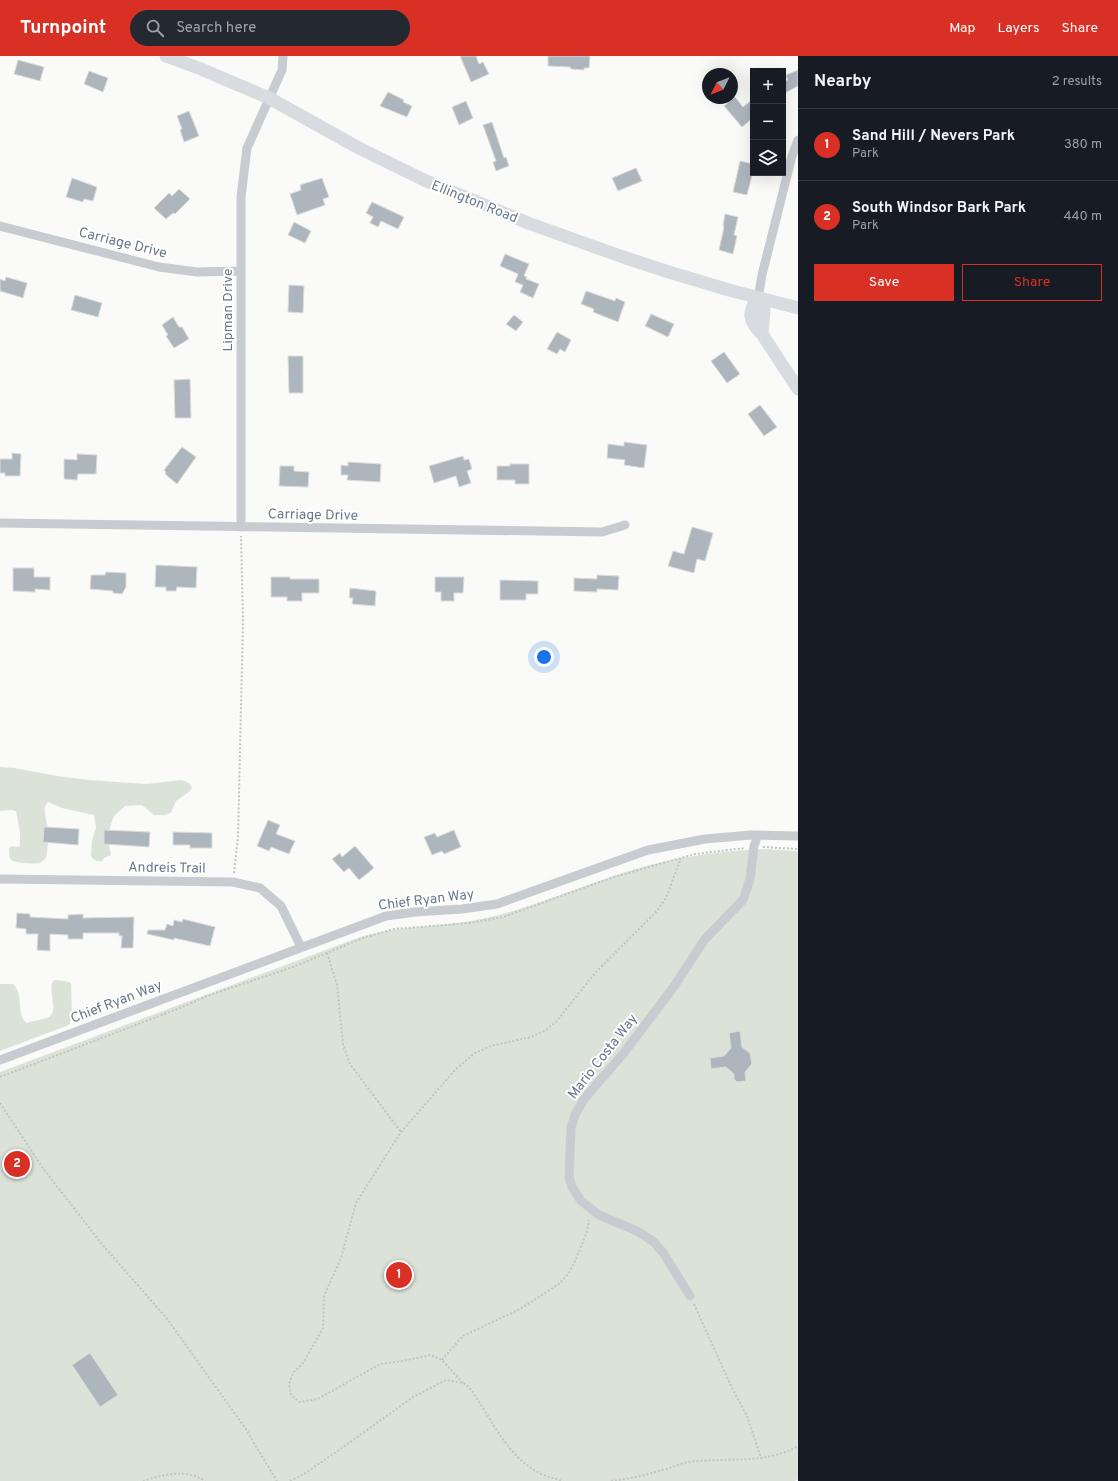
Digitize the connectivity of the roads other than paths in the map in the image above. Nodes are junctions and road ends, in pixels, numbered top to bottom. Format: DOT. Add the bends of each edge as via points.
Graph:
graph roads {
  1 [pos="166,56"];
  2 [pos="283,56"];
  3 [pos="269,98"];
  4 [pos="798,140"];
  5 [pos="0,226"];
  6 [pos="241,271"];
  7 [pos="758,298"];
  8 [pos="798,308"];
  9 [pos="798,388"];
  10 [pos="0,523"];
  11 [pos="625,525"];
  12 [pos="241,527"];
  13 [pos="758,835"];
  14 [pos="798,836"];
  15 [pos="0,879"];
  16 [pos="301,947"];
  17 [pos="0,1060"];
  18 [pos="690,1296"];
  1 -- 3 [label="main road, Ellington Road"];
  2 -- 3 [label="street, Lipman Drive" via="282,70"];
  3 -- 6 [label="street, Lipman Drive" via="247,148 241,197"];
  3 -- 7 [label="main road, Ellington Road" via="357,147 424,180 528,223 623,257"];
  4 -- 7 [label="street" via="790,163"];
  5 -- 6 [label="street, Carriage Drive" via="159,267 197,272"];
  6 -- 12 [label="street, Lipman Drive"];
  7 -- 8 [label="main road, Ellington Road"];
  7 -- 9 [label="main road" via="764,310 762,334"];
  10 -- 12 [label="street, Carriage Drive"];
  11 -- 12 [label="street, Carriage Drive" via="602,532"];
  13 -- 14 [label="street, Chief Ryan Way"];
  13 -- 16 [label="street, Chief Ryan Way" via="706,839 648,850 497,904 386,916"];
  13 -- 18 [label="street, Mario Costa Way" via="750,879 743,900 705,939 676,985 623,1054 584,1098 574,1115 572,1128 569,1176 572,1187 581,1201 599,1215 654,1242"];
  15 -- 16 [label="street, Andreis Trail" via="233,882 260,888 283,908"];
  16 -- 17 [label="street, Chief Ryan Way"];
}
